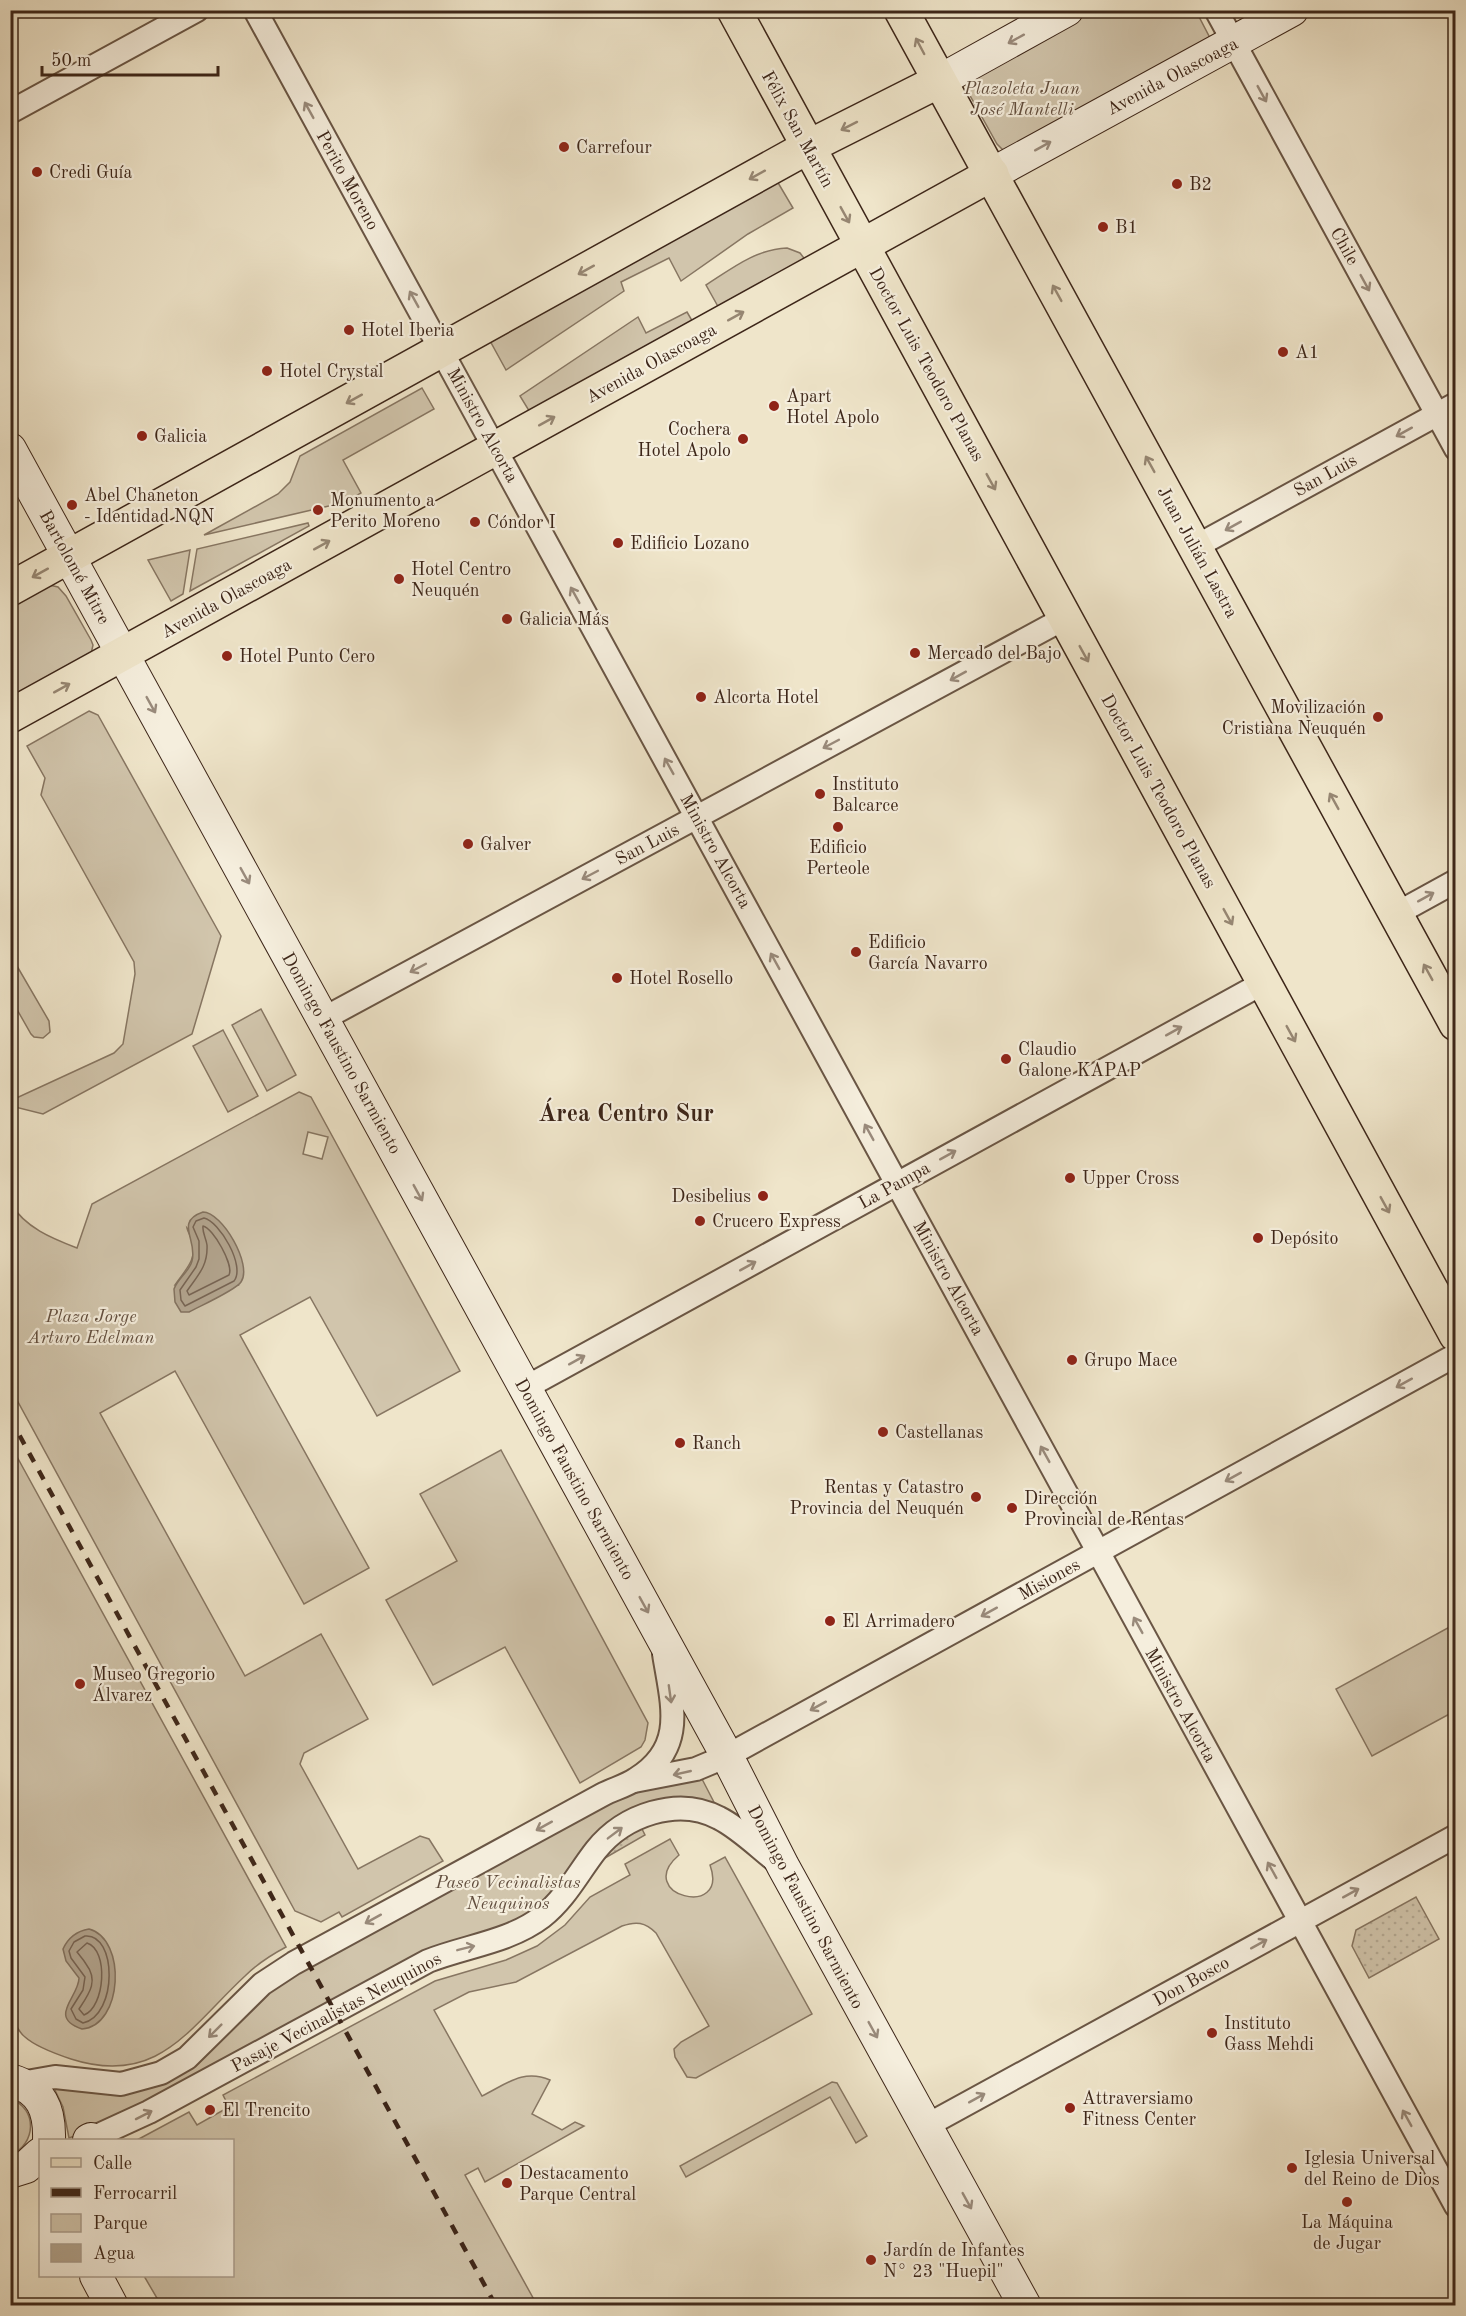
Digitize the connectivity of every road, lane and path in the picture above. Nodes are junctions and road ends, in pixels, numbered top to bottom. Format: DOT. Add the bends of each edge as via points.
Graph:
graph roads {
  1 [pos="197,10"];
  2 [pos="255,10"];
  3 [pos="734,10"];
  4 [pos="901,10"];
  5 [pos="1067,10"];
  6 [pos="1216,10"];
  7 [pos="1292,10"];
  8 [pos="1234,42"];
  9 [pos="939,81"];
  10 [pos="10,112"];
  11 [pos="808,147"];
  12 [pos="992,174"];
  13 [pos="863,247"];
  14 [pos="442,350"];
  15 [pos="1446,409"];
  16 [pos="10,448"];
  17 [pos="496,449"];
  18 [pos="1455,449"];
  19 [pos="1195,547"];
  20 [pos="69,556"];
  21 [pos="10,589"];
  22 [pos="1065,618"];
  23 [pos="123,654"];
  24 [pos="10,716"];
  25 [pos="697,817"];
  26 [pos="1455,881"];
  27 [pos="1396,914"];
  28 [pos="1263,983"];
  29 [pos="323,1019"];
  30 [pos="1455,1024"];
  31 [pos="897,1184"];
  32 [pos="1455,1335"];
  33 [pos="1455,1355"];
  34 [pos="525,1388"];
  35 [pos="1098,1552"];
  36 [pos="661,1636"];
  37 [pos="727,1756"];
  38 [pos="634,1781"];
  39 [pos="1455,1836"];
  40 [pos="783,1866"];
  41 [pos="1300,1921"];
  42 [pos="16,2081"];
  43 [pos="926,2126"];
  44 [pos="41,2139"];
  45 [pos="91,2139"];
  46 [pos="1455,2206"];
  47 [pos="97,2277"];
  48 [pos="112,2306"];
  49 [pos="1025,2306"];
  1 -- 10 [label="street"];
  14 -- 2 [label="street, Perito Moreno, one-way"];
  3 -- 11 [label="main road, Félix San Martín"];
  9 -- 4 [label="main road, Juan Julián Lastra, one-way"];
  5 -- 9 [label="main road, one-way"];
  6 -- 8 [label="street, Chile"];
  7 -- 8 [label="main road, Avenida Olascoaga"];
  12 -- 8 [label="main road, Avenida Olascoaga, one-way"];
  8 -- 15 [label="street, Chile, one-way"];
  9 -- 11 [label="main road, one-way"];
  9 -- 12 [label="main road, Juan Julián Lastra"];
  11 -- 13 [label="main road, Félix San Martín, one-way"];
  11 -- 14 [label="main road, one-way"];
  12 -- 13 [label="main road, Avenida Olascoaga"];
  19 -- 12 [label="main road, Juan Julián Lastra, one-way"];
  17 -- 13 [label="main road, Avenida Olascoaga, one-way"];
  13 -- 22 [label="main road, Doctor Luis Teodoro Planas, one-way"];
  14 -- 17 [label="street, Ministro Alcorta"];
  14 -- 20 [label="main road, one-way"];
  15 -- 18 [label="street, Chile"];
  15 -- 19 [label="street, San Luis, one-way"];
  16 -- 20 [label="main road, Bartolomé Mitre"];
  23 -- 17 [label="main road, Avenida Olascoaga, one-way"];
  25 -- 17 [label="street, Ministro Alcorta, one-way"];
  27 -- 19 [label="main road, Juan Julián Lastra, one-way"];
  20 -- 21 [label="main road, one-way"];
  20 -- 23 [label="main road, Bartolomé Mitre"];
  22 -- 25 [label="street, San Luis, one-way"];
  22 -- 28 [label="main road, Doctor Luis Teodoro Planas, one-way"];
  24 -- 23 [label="main road, Avenida Olascoaga, one-way"];
  23 -- 29 [label="main road, Domingo Faustino Sarmiento, one-way"];
  25 -- 29 [label="street, San Luis, one-way"];
  31 -- 25 [label="street, Ministro Alcorta, one-way"];
  27 -- 26 [label="street, one-way"];
  30 -- 27 [label="main road, Juan Julián Lastra, one-way"];
  31 -- 28 [label="street, La Pampa, one-way"];
  28 -- 32 [label="main road, Doctor Luis Teodoro Planas, one-way"];
  29 -- 34 [label="main road, Domingo Faustino Sarmiento, one-way"];
  34 -- 31 [label="street, La Pampa, one-way"];
  35 -- 31 [label="street, Ministro Alcorta, one-way"];
  33 -- 35 [label="street, Misiones, one-way"];
  34 -- 36 [label="main road, Domingo Faustino Sarmiento, one-way"];
  35 -- 37 [label="street, Misiones, one-way"];
  41 -- 35 [label="street, Ministro Alcorta, one-way"];
  36 -- 37 [label="main road, Domingo Faustino Sarmiento"];
  36 -- 38 [label="street, Pasaje Vecinalistas Neuquinos, one-way" via="673,1712 672,1733 666,1752"];
  37 -- 38 [label="street, Misiones, one-way" via="696,1769"];
  37 -- 40 [label="main road, Domingo Faustino Sarmiento"];
  38 -- 42 [label="street, Pasaje Vecinalistas Neuquinos, one-way" via="294,1963 262,1984 188,2058 161,2073 121,2084 56,2077"];
  41 -- 39 [label="street, Don Bosco, one-way"];
  40 -- 43 [label="main road, Domingo Faustino Sarmiento, one-way"];
  45 -- 40 [label="street, Pasaje Vecinalistas Neuquinos, one-way" via="149,2112 428,1961 525,1928 562,1898 611,1835 650,1813 678,1808 706,1812 722,1819"];
  43 -- 41 [label="street, Don Bosco, one-way"];
  46 -- 41 [label="street, Ministro Alcorta, one-way"];
  42 -- 44 [label="main road" via="30,2088 43,2103 48,2116"];
  43 -- 49 [label="main road, Domingo Faustino Sarmiento, one-way"];
  47 -- 48 [label="main road"];
}
